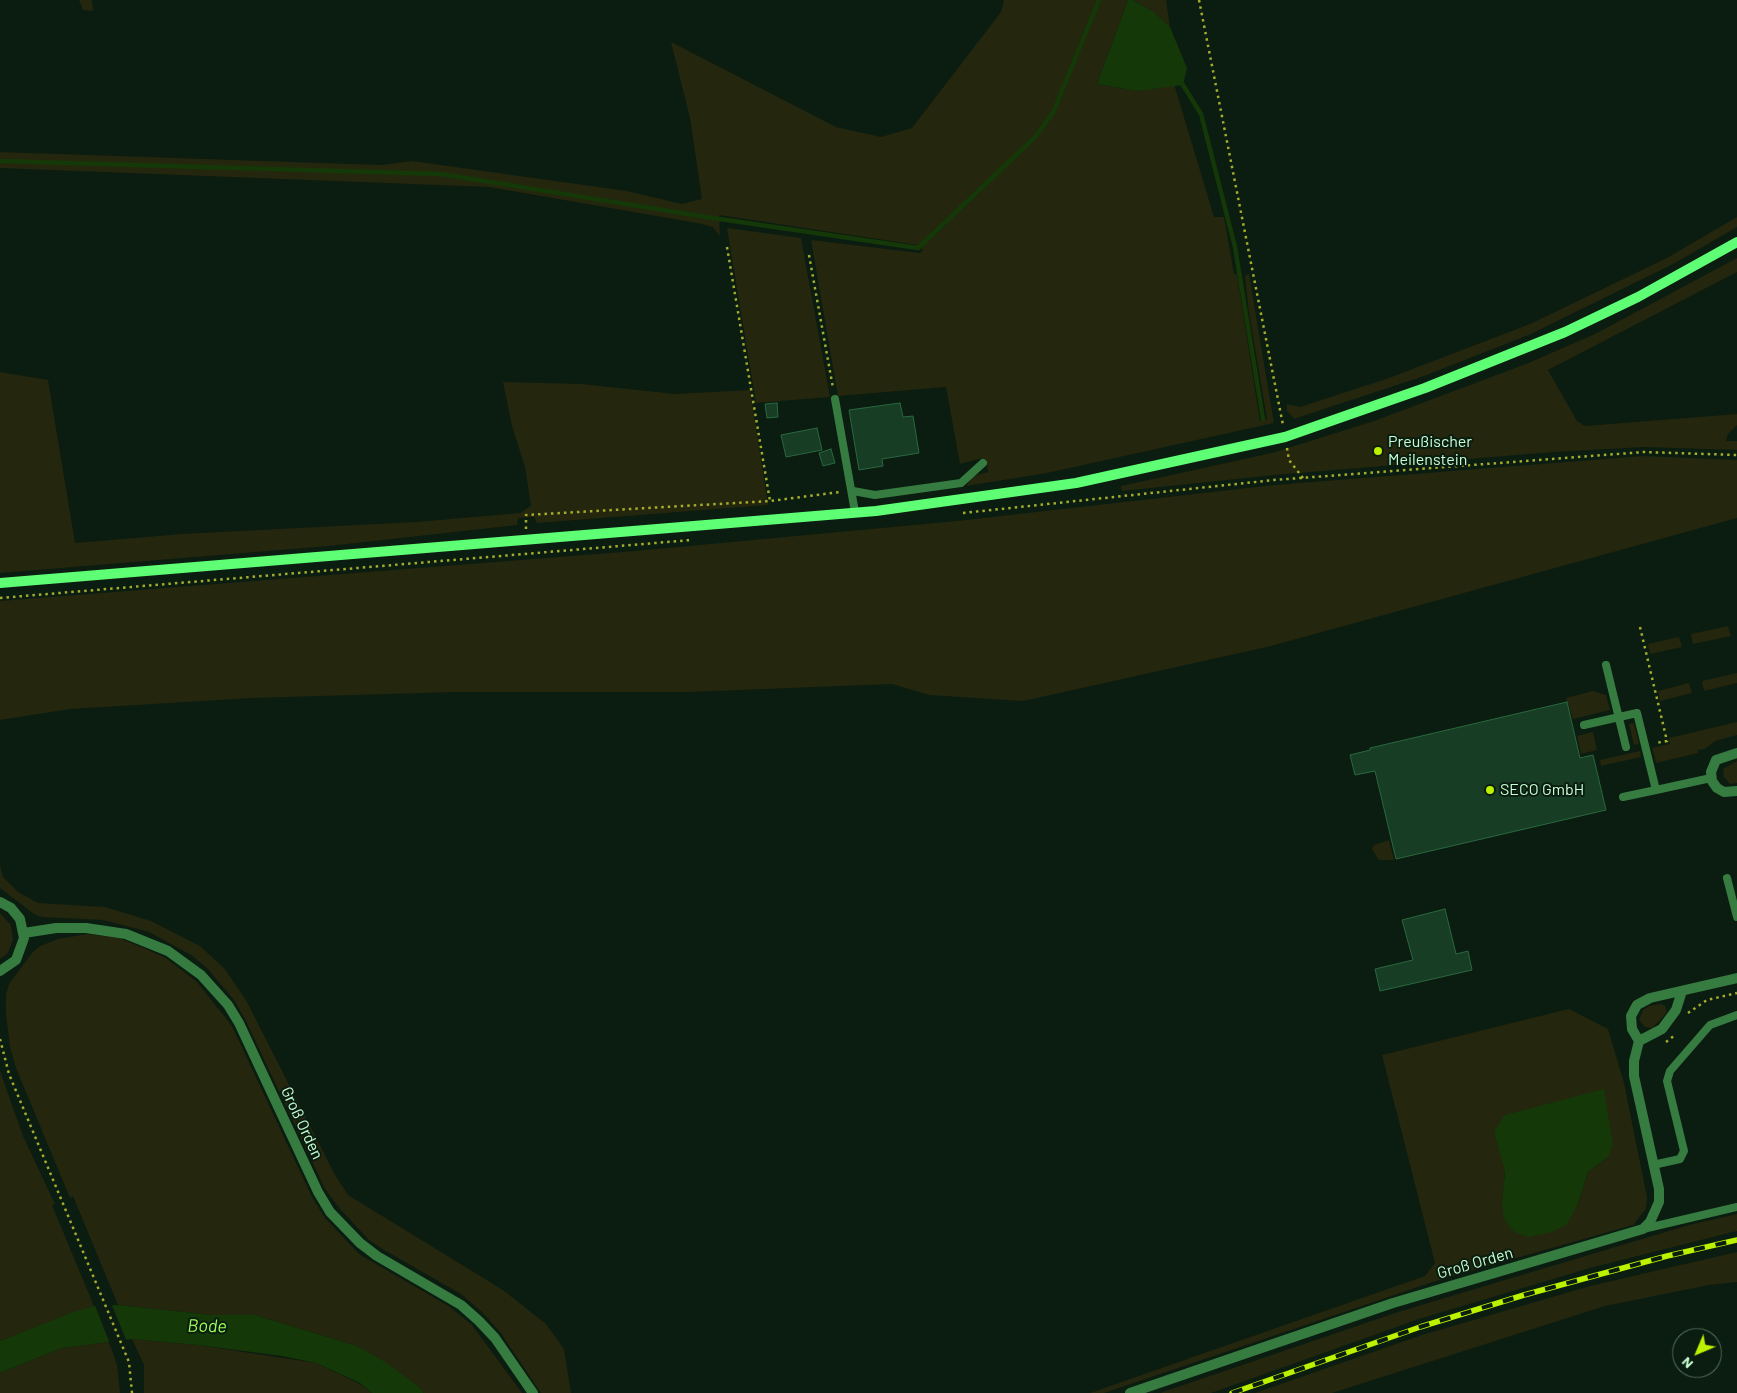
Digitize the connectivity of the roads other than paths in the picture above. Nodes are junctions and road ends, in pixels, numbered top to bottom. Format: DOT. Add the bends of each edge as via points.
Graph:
graph roads {
  1 [pos="1737,242"];
  2 [pos="835,398"];
  3 [pos="983,463"];
  4 [pos="853,491"];
  5 [pos="855,512"];
  6 [pos="0,583"];
  7 [pos="1606,665"];
  8 [pos="1619,717"];
  9 [pos="1584,725"];
  10 [pos="1626,747"];
  11 [pos="1737,753"];
  12 [pos="1711,778"];
  13 [pos="1656,790"];
  14 [pos="1737,792"];
  15 [pos="1623,797"];
  16 [pos="1727,878"];
  17 [pos="0,902"];
  18 [pos="1737,917"];
  19 [pos="24,933"];
  20 [pos="0,971"];
  21 [pos="1737,978"];
  22 [pos="1682,991"];
  23 [pos="1737,1014"];
  24 [pos="1639,1041"];
  25 [pos="1653,1165"];
  26 [pos="1736,1207"];
  27 [pos="1643,1229"];
  28 [pos="532,1393"];
  29 [pos="1130,1393"];
  1 -- 5 [label="main road" via="1638,297 1565,332 1433,385 1285,437 1076,483"];
  2 -- 4 [label="lane"];
  3 -- 4 [label="lane" via="961,483 875,495"];
  4 -- 5 [label="lane"];
  5 -- 6 [label="main road"];
  7 -- 8 [label="lane"];
  8 -- 9 [label="lane"];
  8 -- 10 [label="lane"];
  8 -- 13 [label="lane" via="1637,713"];
  11 -- 12 [label="street" via="1716,760"];
  12 -- 13 [label="lane"];
  12 -- 14 [label="street" via="1724,792"];
  13 -- 15 [label="lane"];
  16 -- 18 [label="lane"];
  17 -- 19 [label="street" via="16,913"];
  19 -- 20 [label="street" via="19,955"];
  19 -- 28 [label="street, Groß Orden" via="86,928 126,934 168,951 201,975 239,1023 330,1212 377,1256 461,1305 479,1321 495,1338"];
  21 -- 22 [label="street"];
  22 -- 24 [label="street" via="1676,1010 1662,1029"];
  22 -- 24 [label="street" via="1650,998 1637,1005 1631,1016 1632,1029"];
  23 -- 25 [label="lane" via="1710,1025 1670,1071 1667,1081 1684,1151 1680,1158"];
  24 -- 25 [label="street" via="1634,1076"];
  25 -- 27 [label="street" via="1659,1202"];
  26 -- 27 [label="lane"];
  27 -- 29 [label="street, Groß Orden" via="1393,1303"];
}
